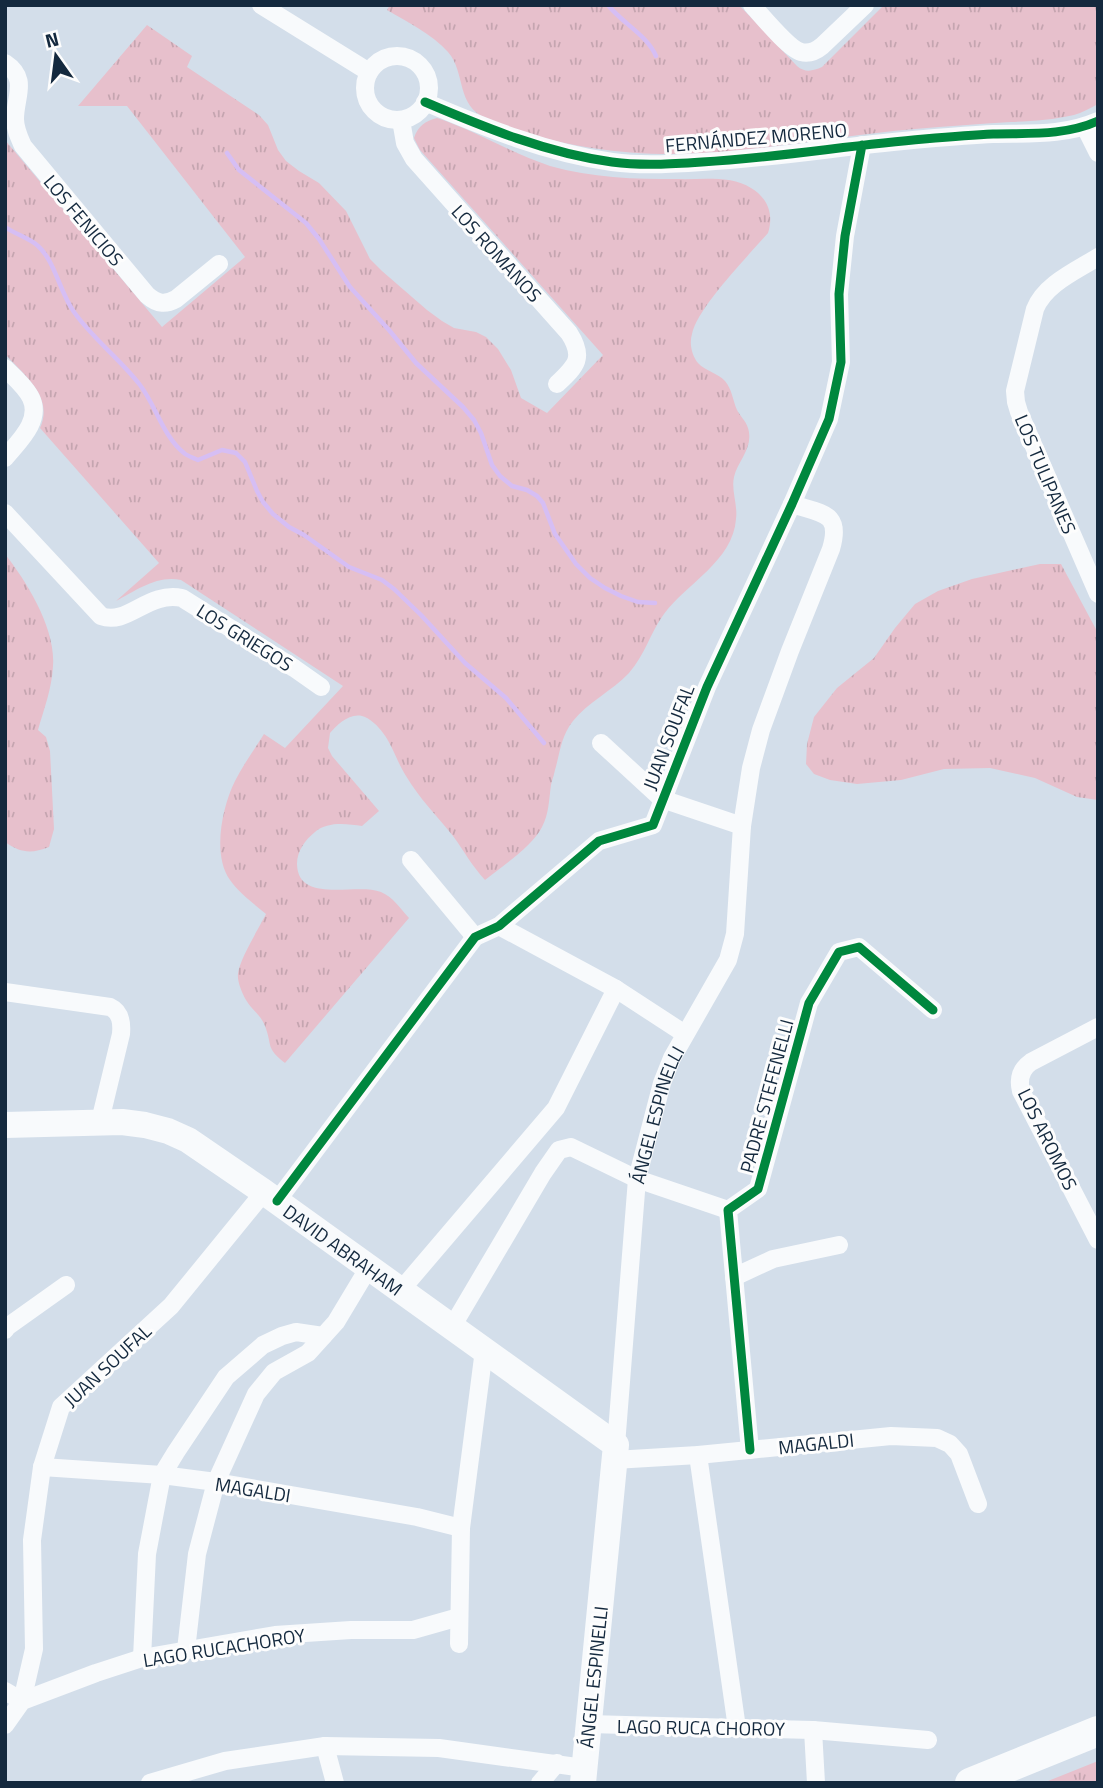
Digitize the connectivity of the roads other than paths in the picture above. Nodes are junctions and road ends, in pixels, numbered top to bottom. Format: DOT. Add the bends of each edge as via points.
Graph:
graph roads {
  1 [pos="261,5"];
  2 [pos="752,5"];
  3 [pos="865,5"];
  4 [pos="5,63"];
  5 [pos="369,72"];
  6 [pos="425,102"];
  7 [pos="401,120"];
  8 [pos="1091,124"];
  9 [pos="862,145"];
  10 [pos="1098,153"];
  11 [pos="1098,257"];
  12 [pos="219,264"];
  13 [pos="5,368"];
  14 [pos="557,384"];
  15 [pos="5,458"];
  16 [pos="792,503"];
  17 [pos="5,513"];
  18 [pos="1094,573"];
  19 [pos="1098,594"];
  20 [pos="321,687"];
  21 [pos="601,743"];
  22 [pos="662,799"];
  23 [pos="743,826"];
  24 [pos="411,860"];
  25 [pos="499,926"];
  26 [pos="475,937"];
  27 [pos="616,989"];
  28 [pos="5,992"];
  29 [pos="933,1010"];
  30 [pos="1098,1027"];
  31 [pos="685,1034"];
  32 [pos="100,1121"];
  33 [pos="5,1125"];
  34 [pos="637,1179"];
  35 [pos="270,1196"];
  36 [pos="728,1210"];
  37 [pos="1098,1239"];
  38 [pos="839,1245"];
  39 [pos="369,1267"];
  40 [pos="734,1277"];
  41 [pos="66,1284"];
  42 [pos="401,1290"];
  43 [pos="6,1327"];
  44 [pos="452,1327"];
  45 [pos="323,1336"];
  46 [pos="484,1350"];
  47 [pos="750,1450"];
  48 [pos="615,1453"];
  49 [pos="698,1455"];
  50 [pos="42,1467"];
  51 [pos="162,1475"];
  52 [pos="216,1482"];
  53 [pos="978,1504"];
  54 [pos="461,1528"];
  55 [pos="459,1617"];
  56 [pos="459,1644"];
  57 [pos="186,1650"];
  58 [pos="142,1658"];
  59 [pos="5,1691"];
  60 [pos="22,1701"];
  61 [pos="589,1724"];
  62 [pos="5,1725"];
  63 [pos="737,1728"];
  64 [pos="813,1730"];
  65 [pos="1098,1731"];
  66 [pos="928,1740"];
  67 [pos="325,1746"];
  68 [pos="1098,1747"];
  69 [pos="557,1763"];
  70 [pos="584,1775"];
  71 [pos="150,1783"];
  72 [pos="335,1783"];
  73 [pos="540,1783"];
  74 [pos="816,1783"];
  75 [pos="970,1783"];
  76 [pos="1011,1783"];
  1 -- 5 [label="street"];
  2 -- 3 [label="street" via="795,49 808,53 822,46"];
  4 -- 12 [label="street, LOS FENICIOS" via="19,80 15,119 23,146 151,299 163,304 176,299"];
  5 -- 6 [label="street" via="386,58 407,58 424,71 429,92"];
  5 -- 7 [label="street" via="367,102 381,116"];
  6 -- 7 [label="street" via="411,117"];
  6 -- 9 [label="street, FERNÁNDEZ MORENO" via="526,142 614,162 727,161"];
  7 -- 14 [label="street, LOS ROMANOS" via="414,159 574,342 576,363"];
  8 -- 9 [label="street, FERNÁNDEZ MORENO" via="1055,132"];
  8 -- 10 [label="street"];
  9 -- 16 [label="street, JUAN SOUFAL" via="839,294 841,362 829,419"];
  11 -- 18 [label="street, LOS TULIPANES" via="1038,300 1015,391 1019,412"];
  13 -- 15 [label="street" via="32,399 34,414 29,428"];
  16 -- 22 [label="street, JUAN SOUFAL" via="706,687"];
  16 -- 23 [label="street, ÁNGEL ESPINELLI" via="830,517 835,537 761,730"];
  17 -- 20 [label="street, LOS GRIEGOS" via="101,616 114,620 152,601 182,598"];
  18 -- 19 [label="street, LOS TULIPANES"];
  21 -- 22 [label="street"];
  22 -- 23 [label="street"];
  22 -- 25 [label="street, JUAN SOUFAL" via="653,825 599,841"];
  23 -- 31 [label="street, ÁNGEL ESPINELLI" via="736,924 728,960"];
  24 -- 26 [label="street"];
  25 -- 26 [label="street, JUAN SOUFAL"];
  25 -- 27 [label="street"];
  26 -- 35 [label="street, JUAN SOUFAL"];
  27 -- 31 [label="street"];
  27 -- 42 [label="street" via="556,1108"];
  28 -- 32 [label="street" via="110,1007 119,1015 121,1034"];
  29 -- 36 [label="street, PADRE STEFENELLI" via="859,947 839,952 809,1003 758,1189"];
  30 -- 37 [label="street, LOS AROMOS" via="1031,1062 1020,1076 1021,1091"];
  31 -- 34 [label="street, ÁNGEL ESPINELLI" via="662,1083"];
  32 -- 33 [label="main road, DAVID ABRAHAM"];
  32 -- 35 [label="main road, DAVID ABRAHAM" via="145,1125 178,1135"];
  34 -- 36 [label="street"];
  34 -- 44 [label="street" via="571,1147 559,1150"];
  34 -- 48 [label="street, ÁNGEL ESPINELLI"];
  35 -- 39 [label="main road, DAVID ABRAHAM"];
  35 -- 50 [label="street, JUAN SOUFAL" via="171,1306 61,1407"];
  36 -- 40 [label="street"];
  38 -- 40 [label="street" via="773,1259"];
  39 -- 42 [label="main road, DAVID ABRAHAM"];
  39 -- 45 [label="street"];
  40 -- 47 [label="street"];
  41 -- 43 [label="street"];
  42 -- 44 [label="main road, DAVID ABRAHAM"];
  44 -- 46 [label="main road, DAVID ABRAHAM"];
  45 -- 51 [label="street" via="296,1332 263,1345 226,1377"];
  45 -- 52 [label="street" via="307,1353 274,1373 256,1394"];
  46 -- 48 [label="main road, DAVID ABRAHAM"];
  46 -- 54 [label="street"];
  47 -- 49 [label="street, MAGALDI"];
  47 -- 53 [label="street, MAGALDI" via="891,1436 937,1438 959,1454"];
  48 -- 49 [label="street, MAGALDI"];
  48 -- 61 [label="main road, ÁNGEL ESPINELLI"];
  49 -- 63 [label="street"];
  50 -- 51 [label="street, MAGALDI"];
  50 -- 60 [label="street, JUAN SOUFAL" via="32,1540 34,1649"];
  51 -- 52 [label="street, MAGALDI"];
  51 -- 58 [label="street" via="147,1554"];
  52 -- 54 [label="street, MAGALDI"];
  52 -- 57 [label="street" via="197,1554"];
  54 -- 55 [label="street"];
  55 -- 56 [label="street"];
  55 -- 57 [label="street, LAGO RUCACHOROY" via="413,1630 275,1635"];
  57 -- 58 [label="street, LAGO RUCACHOROY"];
  58 -- 60 [label="street, LAGO RUCACHOROY"];
  59 -- 60 [label="street"];
  60 -- 62 [label="street"];
  61 -- 63 [label="street, LAGO RUCA CHOROY"];
  61 -- 70 [label="main road, ÁNGEL ESPINELLI"];
  63 -- 64 [label="street, LAGO RUCA CHOROY"];
  64 -- 66 [label="street, LAGO RUCA CHOROY"];
  64 -- 74 [label="street"];
  65 -- 75 [label="main road"];
  67 -- 69 [label="street" via="439,1748"];
  67 -- 71 [label="street" via="225,1761"];
  67 -- 72 [label="street"];
  68 -- 76 [label="main road"];
  69 -- 70 [label="street"];
  69 -- 73 [label="street"];
}
